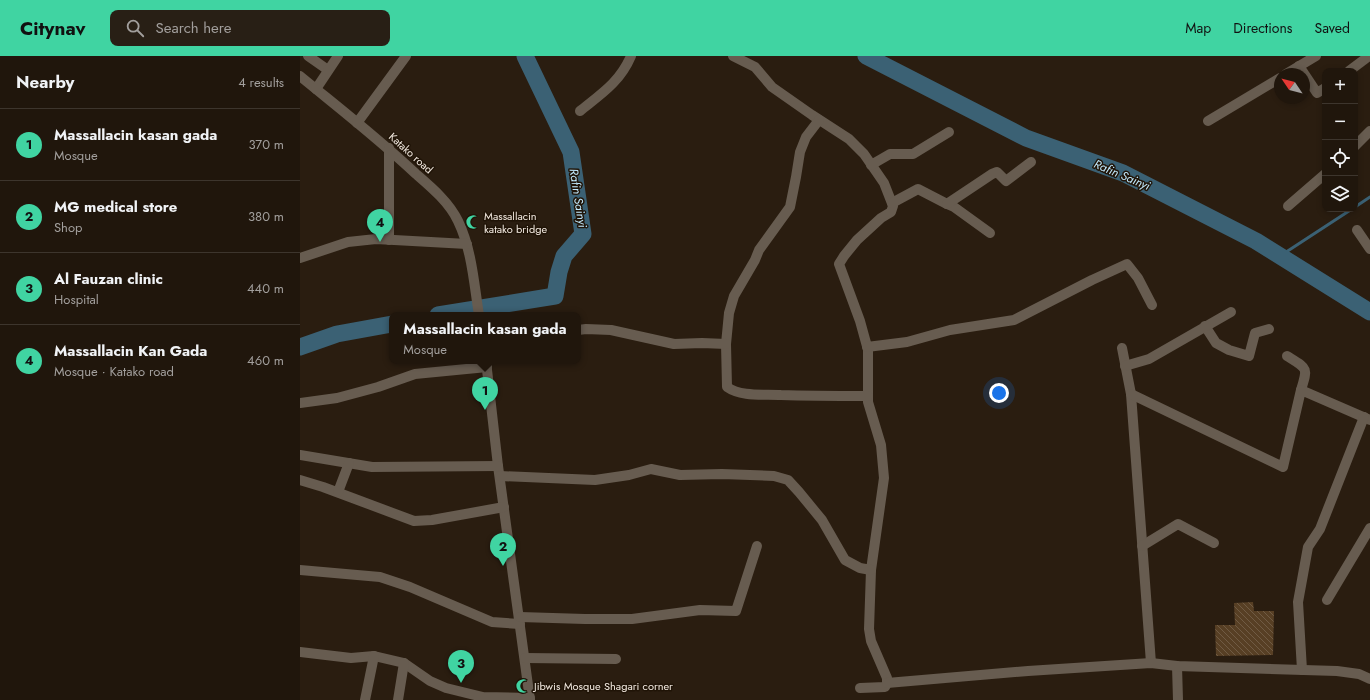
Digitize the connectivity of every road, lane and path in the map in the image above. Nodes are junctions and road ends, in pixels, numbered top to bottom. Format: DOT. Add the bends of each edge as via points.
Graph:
graph roads {
  1 [pos="304,56"];
  2 [pos="308,56"];
  3 [pos="338,56"];
  4 [pos="406,56"];
  5 [pos="632,56"];
  6 [pos="733,56"];
  7 [pos="1316,56"];
  8 [pos="1369,56"];
  9 [pos="300,61"];
  10 [pos="1299,66"];
  11 [pos="1296,68"];
  12 [pos="1353,68"];
  13 [pos="328,70"];
  14 [pos="300,76"];
  15 [pos="1274,82"];
  16 [pos="308,86"];
  17 [pos="1322,90"];
  18 [pos="580,111"];
  19 [pos="819,120"];
  20 [pos="1208,121"];
  21 [pos="357,122"];
  22 [pos="949,132"];
  23 [pos="1370,132"];
  24 [pos="1358,143"];
  25 [pos="389,148"];
  26 [pos="1031,162"];
  27 [pos="871,165"];
  28 [pos="1323,176"];
  29 [pos="892,203"];
  30 [pos="947,204"];
  31 [pos="1288,206"];
  32 [pos="1357,230"];
  33 [pos="990,233"];
  34 [pos="389,240"];
  35 [pos="467,244"];
  36 [pos="1370,249"];
  37 [pos="300,258"];
  38 [pos="1152,305"];
  39 [pos="479,312"];
  40 [pos="1231,312"];
  41 [pos="1205,326"];
  42 [pos="1269,329"];
  43 [pos="581,330"];
  44 [pos="726,344"];
  45 [pos="867,347"];
  46 [pos="1122,348"];
  47 [pos="1287,356"];
  48 [pos="487,364"];
  49 [pos="1125,366"];
  50 [pos="1301,390"];
  51 [pos="1130,394"];
  52 [pos="868,396"];
  53 [pos="300,403"];
  54 [pos="1367,419"];
  55 [pos="300,455"];
  56 [pos="349,463"];
  57 [pos="499,471"];
  58 [pos="300,480"];
  59 [pos="338,492"];
  60 [pos="504,507"];
  61 [pos="1370,528"];
  62 [pos="1214,543"];
  63 [pos="757,546"];
  64 [pos="1142,546"];
  65 [pos="300,570"];
  66 [pos="871,570"];
  67 [pos="1327,600"];
  68 [pos="520,621"];
  69 [pos="300,652"];
  70 [pos="374,656"];
  71 [pos="525,658"];
  72 [pos="616,659"];
  73 [pos="1151,663"];
  74 [pos="404,664"];
  75 [pos="1177,666"];
  76 [pos="1302,670"];
  77 [pos="1370,678"];
  78 [pos="887,683"];
  79 [pos="860,688"];
  80 [pos="530,699"];
  81 [pos="365,700"];
  82 [pos="398,700"];
  83 [pos="1178,700"];
  1 -- 9 [label="street"];
  2 -- 13 [label="street"];
  3 -- 13 [label="street"];
  4 -- 21 [label="street"];
  5 -- 18 [label="street" via="617,80"];
  6 -- 19 [label="street" via="755,67 772,86"];
  7 -- 10 [label="street"];
  8 -- 12 [label="street"];
  10 -- 11 [label="street"];
  10 -- 17 [label="street" via="1317,93"];
  13 -- 16 [label="street"];
  14 -- 16 [label="street, Katako road"];
  15 -- 20 [label="street"];
  16 -- 21 [label="street, Katako road"];
  19 -- 27 [label="street" via="849,140 864,154"];
  19 -- 44 [label="street" via="806,137 800,152 790,207 759,250 734,296 729,313"];
  21 -- 25 [label="street, Katako road"];
  22 -- 27 [label="street" via="913,154 890,154"];
  23 -- 24 [label="street"];
  25 -- 34 [label="street"];
  25 -- 35 [label="street, Katako road" via="447,205 458,220"];
  26 -- 30 [label="street" via="1006,181 997,172 992,174"];
  27 -- 29 [label="street" via="884,183"];
  28 -- 31 [label="street"];
  29 -- 30 [label="street" via="918,189"];
  29 -- 45 [label="street" via="891,212 857,240 839,264"];
  30 -- 33 [label="street"];
  32 -- 36 [label="street"];
  34 -- 35 [label="street"];
  34 -- 37 [label="street" via="348,242"];
  35 -- 39 [label="street, Katako road"];
  38 -- 45 [label="street" via="1138,278 1127,264 1014,320 950,330 907,342"];
  40 -- 41 [label="street"];
  41 -- 42 [label="street" via="1216,343 1249,356 1255,333"];
  41 -- 49 [label="street" via="1149,359"];
  43 -- 44 [label="street" via="611,330 674,344"];
  44 -- 52 [label="street" via="727,386 732,390 752,394"];
  45 -- 52 [label="street"];
  46 -- 49 [label="street"];
  47 -- 50 [label="street" via="1306,370"];
  48 -- 53 [label="street" via="415,374 337,398"];
  48 -- 57 [label="street"];
  49 -- 51 [label="street"];
  50 -- 51 [label="street" via="1283,467"];
  50 -- 54 [label="street"];
  51 -- 64 [label="street"];
  52 -- 66 [label="street" via="881,445 884,478"];
  54 -- 76 [label="street" via="1320,529 1308,547 1298,602"];
  55 -- 56 [label="street"];
  56 -- 57 [label="street" via="372,467"];
  56 -- 59 [label="street"];
  57 -- 60 [label="street"];
  57 -- 66 [label="street" via="595,480 651,469 680,475 774,476 788,480 799,492 822,520 845,560 860,568"];
  58 -- 59 [label="street"];
  59 -- 60 [label="street" via="414,521"];
  60 -- 68 [label="street"];
  61 -- 67 [label="street"];
  62 -- 64 [label="street" via="1178,524"];
  63 -- 68 [label="street" via="736,611 700,610 632,618"];
  64 -- 73 [label="street"];
  65 -- 68 [label="street" via="380,577 492,622"];
  66 -- 78 [label="street" via="869,630"];
  68 -- 71 [label="street"];
  69 -- 70 [label="street" via="351,658"];
  70 -- 74 [label="street"];
  70 -- 81 [label="street"];
  71 -- 72 [label="street"];
  71 -- 80 [label="street"];
  73 -- 75 [label="street"];
  73 -- 78 [label="street"];
  74 -- 80 [label="street" via="446,688 483,697"];
  74 -- 82 [label="street"];
  75 -- 76 [label="street"];
  75 -- 83 [label="street"];
  76 -- 77 [label="street" via="1337,671"];
  78 -- 79 [label="street" via="885,687"];
}
